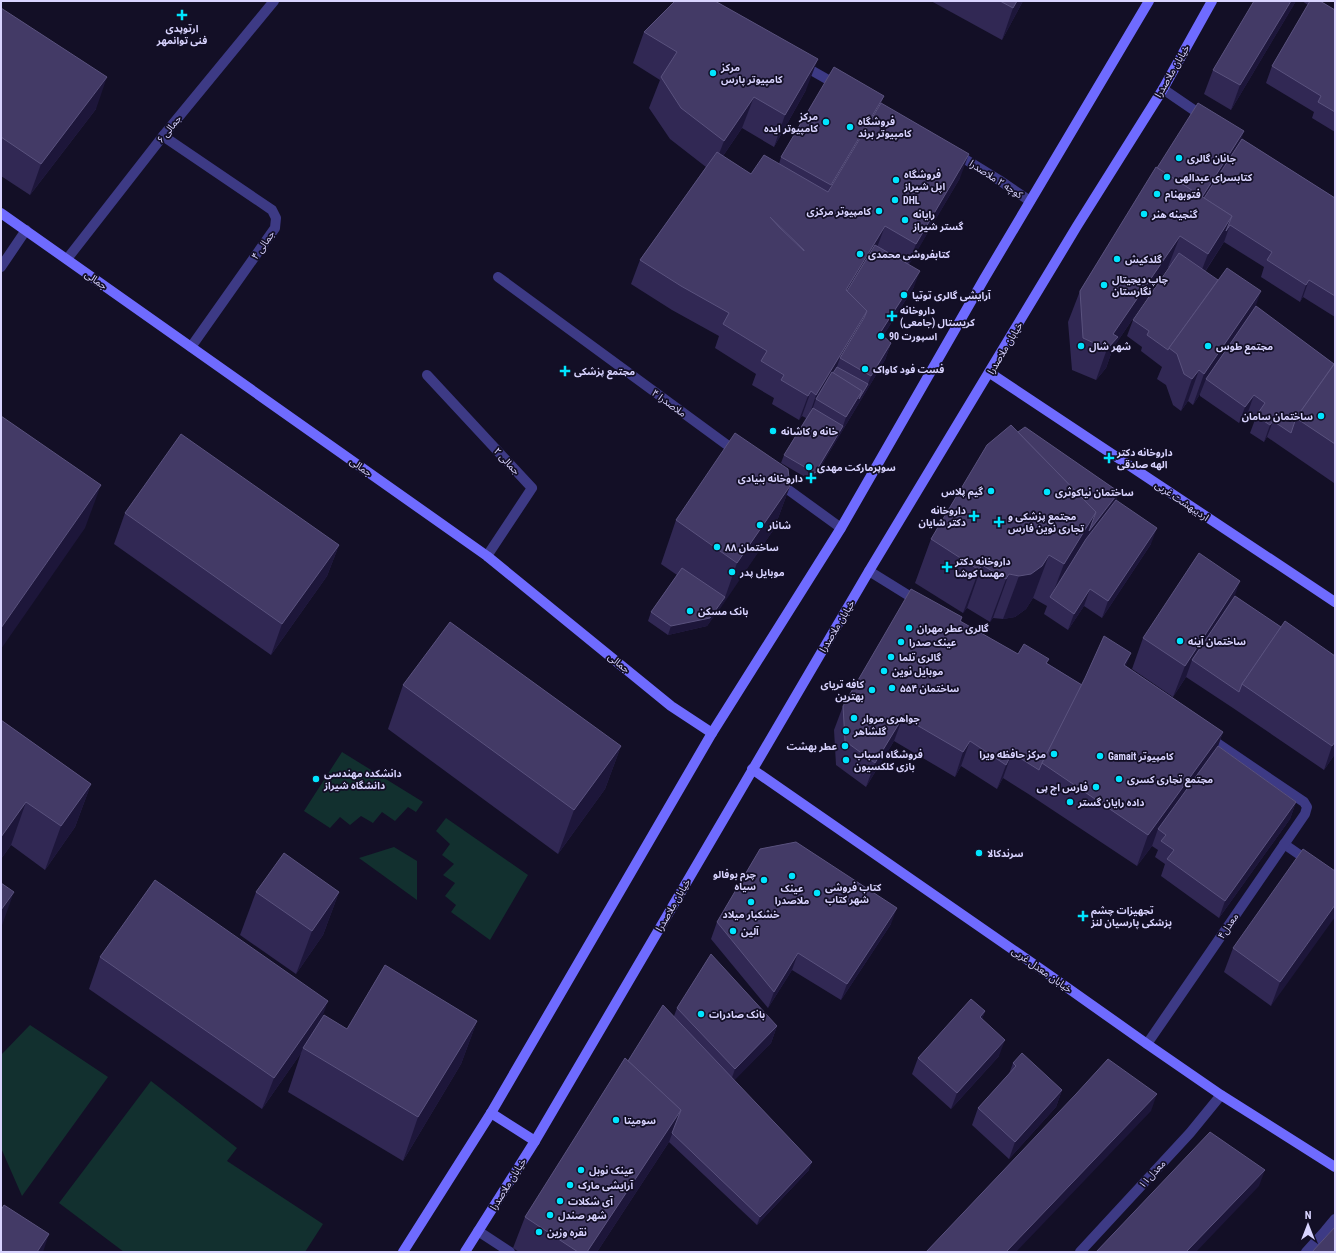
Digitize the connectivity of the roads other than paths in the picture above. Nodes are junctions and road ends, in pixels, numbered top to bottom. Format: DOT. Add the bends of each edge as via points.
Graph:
graph roads {
  1 [pos="274,1"];
  2 [pos="1148,1"];
  3 [pos="1212,1"];
  4 [pos="793,60"];
  5 [pos="1163,89"];
  6 [pos="848,91"];
  7 [pos="1210,120"];
  8 [pos="163,136"];
  9 [pos="950,150"];
  10 [pos="1030,202"];
  11 [pos="1,213"];
  12 [pos="26,230"];
  13 [pos="67,259"];
  14 [pos="1,267"];
  15 [pos="498,277"];
  16 [pos="191,347"];
  17 [pos="990,373"];
  18 [pos="427,375"];
  19 [pos="749,461"];
  20 [pos="768,475"];
  21 [pos="841,528"];
  22 [pos="488,556"];
  23 [pos="869,571"];
  24 [pos="1335,602"];
  25 [pos="925,605"];
  26 [pos="1199,731"];
  27 [pos="712,733"];
  28 [pos="752,769"];
  29 [pos="1284,844"];
  30 [pos="1316,866"];
  31 [pos="1147,1044"];
  32 [pos="1221,1095"];
  33 [pos="491,1113"];
  34 [pos="535,1141"];
  35 [pos="1335,1168"];
  36 [pos="1335,1219"];
  37 [pos="478,1231"];
  38 [pos="404,1252"];
  39 [pos="465,1252"];
  40 [pos="510,1252"];
  41 [pos="1080,1252"];
  42 [pos="1306,1252"];
  1 -- 8 [label="street, ۶ جمالی"];
  2 -- 10 [label="main road"];
  3 -- 5 [label="main road, خیابان ملاصدرا"];
  4 -- 6 [label="street"];
  5 -- 7 [label="street"];
  5 -- 17 [label="main road, خیابان ملاصدرا" via="1077,226"];
  8 -- 13 [label="street, ۶ جمالی"];
  8 -- 16 [label="street, ۴ جمالی" via="272,210 276,218 275,228"];
  9 -- 10 [label="street, کوچه ۲ ملاصدرا"];
  10 -- 21 [label="main road"];
  11 -- 12 [label="main road, جمالی"];
  12 -- 13 [label="main road, جمالی"];
  12 -- 14 [label="street"];
  13 -- 16 [label="main road, جمالی"];
  15 -- 19 [label="street, ۴ ملاصدرا"];
  16 -- 22 [label="main road, جمالی"];
  17 -- 23 [label="main road, خیابان ملاصدرا"];
  17 -- 24 [label="main road, اردیبهشت غربی"];
  18 -- 22 [label="street, ۲ جمالی" via="532,488"];
  20 -- 21 [label="street"];
  21 -- 27 [label="main road"];
  22 -- 27 [label="main road, جمالی" via="671,706"];
  23 -- 25 [label="street"];
  23 -- 28 [label="main road, خیابان ملاصدرا"];
  26 -- 29 [label="street, معدل۴" via="1304,802 1307,807 1305,814"];
  27 -- 33 [label="main road"];
  28 -- 31 [label="main road, خیابان معدل غربی"];
  28 -- 34 [label="main road, خیابان ملاصدرا"];
  29 -- 30 [label="street"];
  29 -- 31 [label="street, معدل۴"];
  31 -- 32 [label="main road, خیابان معدل غربی"];
  32 -- 35 [label="main road, خیابان معدل غربی"];
  32 -- 41 [label="street, معدل۱۱" via="1190,1133"];
  33 -- 34 [label="main road"];
  33 -- 38 [label="main road"];
  34 -- 37 [label="main road, خیابان ملاصدرا"];
  36 -- 42 [label="street"];
  37 -- 39 [label="main road, خیابان ملاصدرا"];
  37 -- 40 [label="street"];
}
